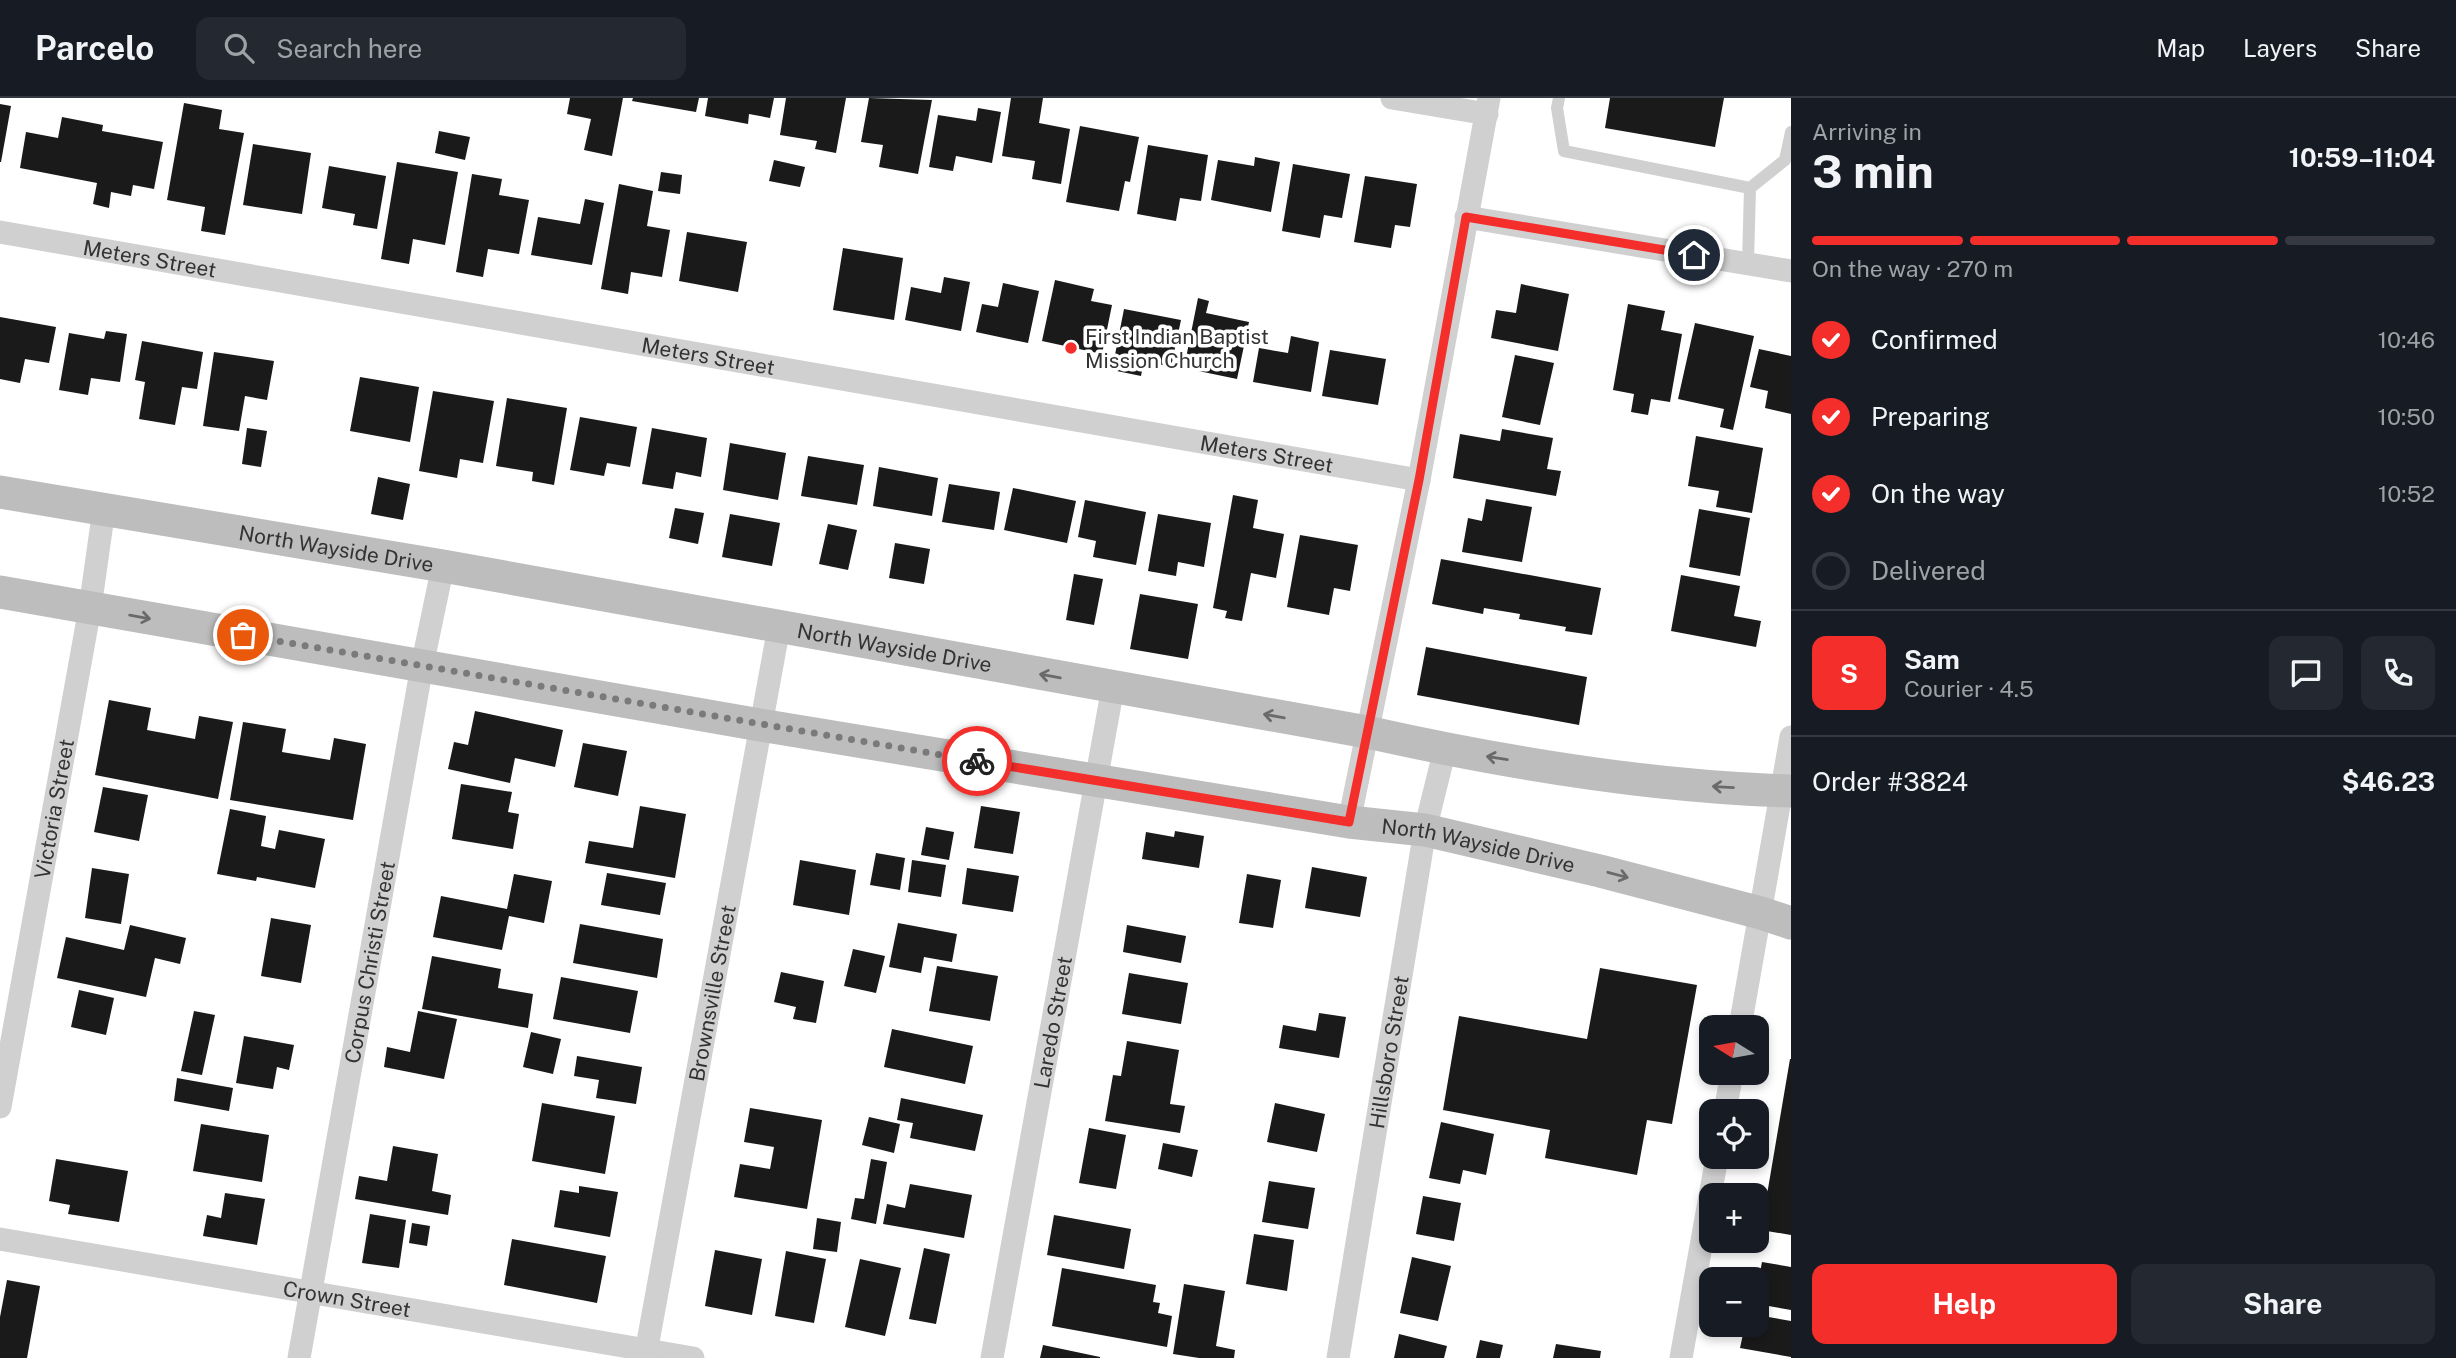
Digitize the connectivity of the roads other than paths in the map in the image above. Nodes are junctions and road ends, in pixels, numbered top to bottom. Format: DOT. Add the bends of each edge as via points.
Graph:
graph roads {
  1 [pos="1392,98"];
  2 [pos="1559,98"];
  3 [pos="1488,106"];
  4 [pos="1791,132"];
  5 [pos="1750,188"];
  6 [pos="1466,217"];
  7 [pos="0,232"];
  8 [pos="1748,263"];
  9 [pos="1791,271"];
  10 [pos="1419,480"];
  11 [pos="0,492"];
  12 [pos="104,509"];
  13 [pos="443,566"];
  14 [pos="0,592"];
  15 [pos="90,608"];
  16 [pos="779,627"];
  17 [pos="422,666"];
  18 [pos="1112,687"];
  19 [pos="760,724"];
  20 [pos="1367,733"];
  21 [pos="1791,737"];
  22 [pos="1445,749"];
  23 [pos="1097,781"];
  24 [pos="1786,790"];
  25 [pos="1349,822"];
  26 [pos="1425,830"];
  27 [pos="1776,918"];
  28 [pos="1744,1015"];
  29 [pos="0,1107"];
  30 [pos="1715,1169"];
  31 [pos="0,1239"];
  32 [pos="310,1293"];
  33 [pos="645,1354"];
  34 [pos="299,1358"];
  35 [pos="693,1358"];
  36 [pos="992,1358"];
  37 [pos="1338,1358"];
  38 [pos="1681,1358"];
  1 -- 3 [label="street"];
  2 -- 5 [label="lane" via="1564,151"];
  3 -- 6 [label="street"];
  4 -- 5 [label="lane" via="1785,160"];
  5 -- 8 [label="lane"];
  6 -- 8 [label="street"];
  6 -- 10 [label="street"];
  7 -- 10 [label="street, Meters Street"];
  8 -- 9 [label="street"];
  10 -- 20 [label="street"];
  11 -- 12 [label="main road, North Wayside Drive"];
  12 -- 13 [label="main road, North Wayside Drive"];
  12 -- 15 [label="street, Victoria Street"];
  13 -- 16 [label="main road, North Wayside Drive"];
  13 -- 17 [label="street, Corpus Christi Street"];
  14 -- 15 [label="main road, North Wayside Drive"];
  15 -- 17 [label="main road, North Wayside Drive, one-way"];
  15 -- 29 [label="street, Victoria Street"];
  18 -- 16 [label="main road, North Wayside Drive, one-way"];
  16 -- 19 [label="street, Brownsville Street"];
  17 -- 19 [label="main road, North Wayside Drive"];
  17 -- 32 [label="street, Corpus Christi Street"];
  20 -- 18 [label="main road, North Wayside Drive, one-way"];
  18 -- 23 [label="street, Laredo Street"];
  19 -- 23 [label="main road, North Wayside Drive"];
  19 -- 33 [label="street, Brownsville Street"];
  20 -- 22 [label="main road, North Wayside Drive"];
  20 -- 25 [label="street"];
  21 -- 24 [label="street"];
  24 -- 22 [label="main road, North Wayside Drive, one-way" via="1700,786"];
  22 -- 26 [label="street, Hillsboro Street"];
  23 -- 25 [label="main road, North Wayside Drive"];
  23 -- 36 [label="street, Laredo Street"];
  24 -- 27 [label="street"];
  25 -- 26 [label="main road, North Wayside Drive"];
  26 -- 27 [label="main road, North Wayside Drive, one-way"];
  26 -- 37 [label="street, Hillsboro Street"];
  27 -- 28 [label="street"];
  30 -- 38 [label="street"];
  31 -- 32 [label="street, Crown Street"];
  32 -- 33 [label="street, Crown Street"];
  32 -- 34 [label="street, Corpus Christi Street"];
  33 -- 35 [label="street, Crown Street"];
}
